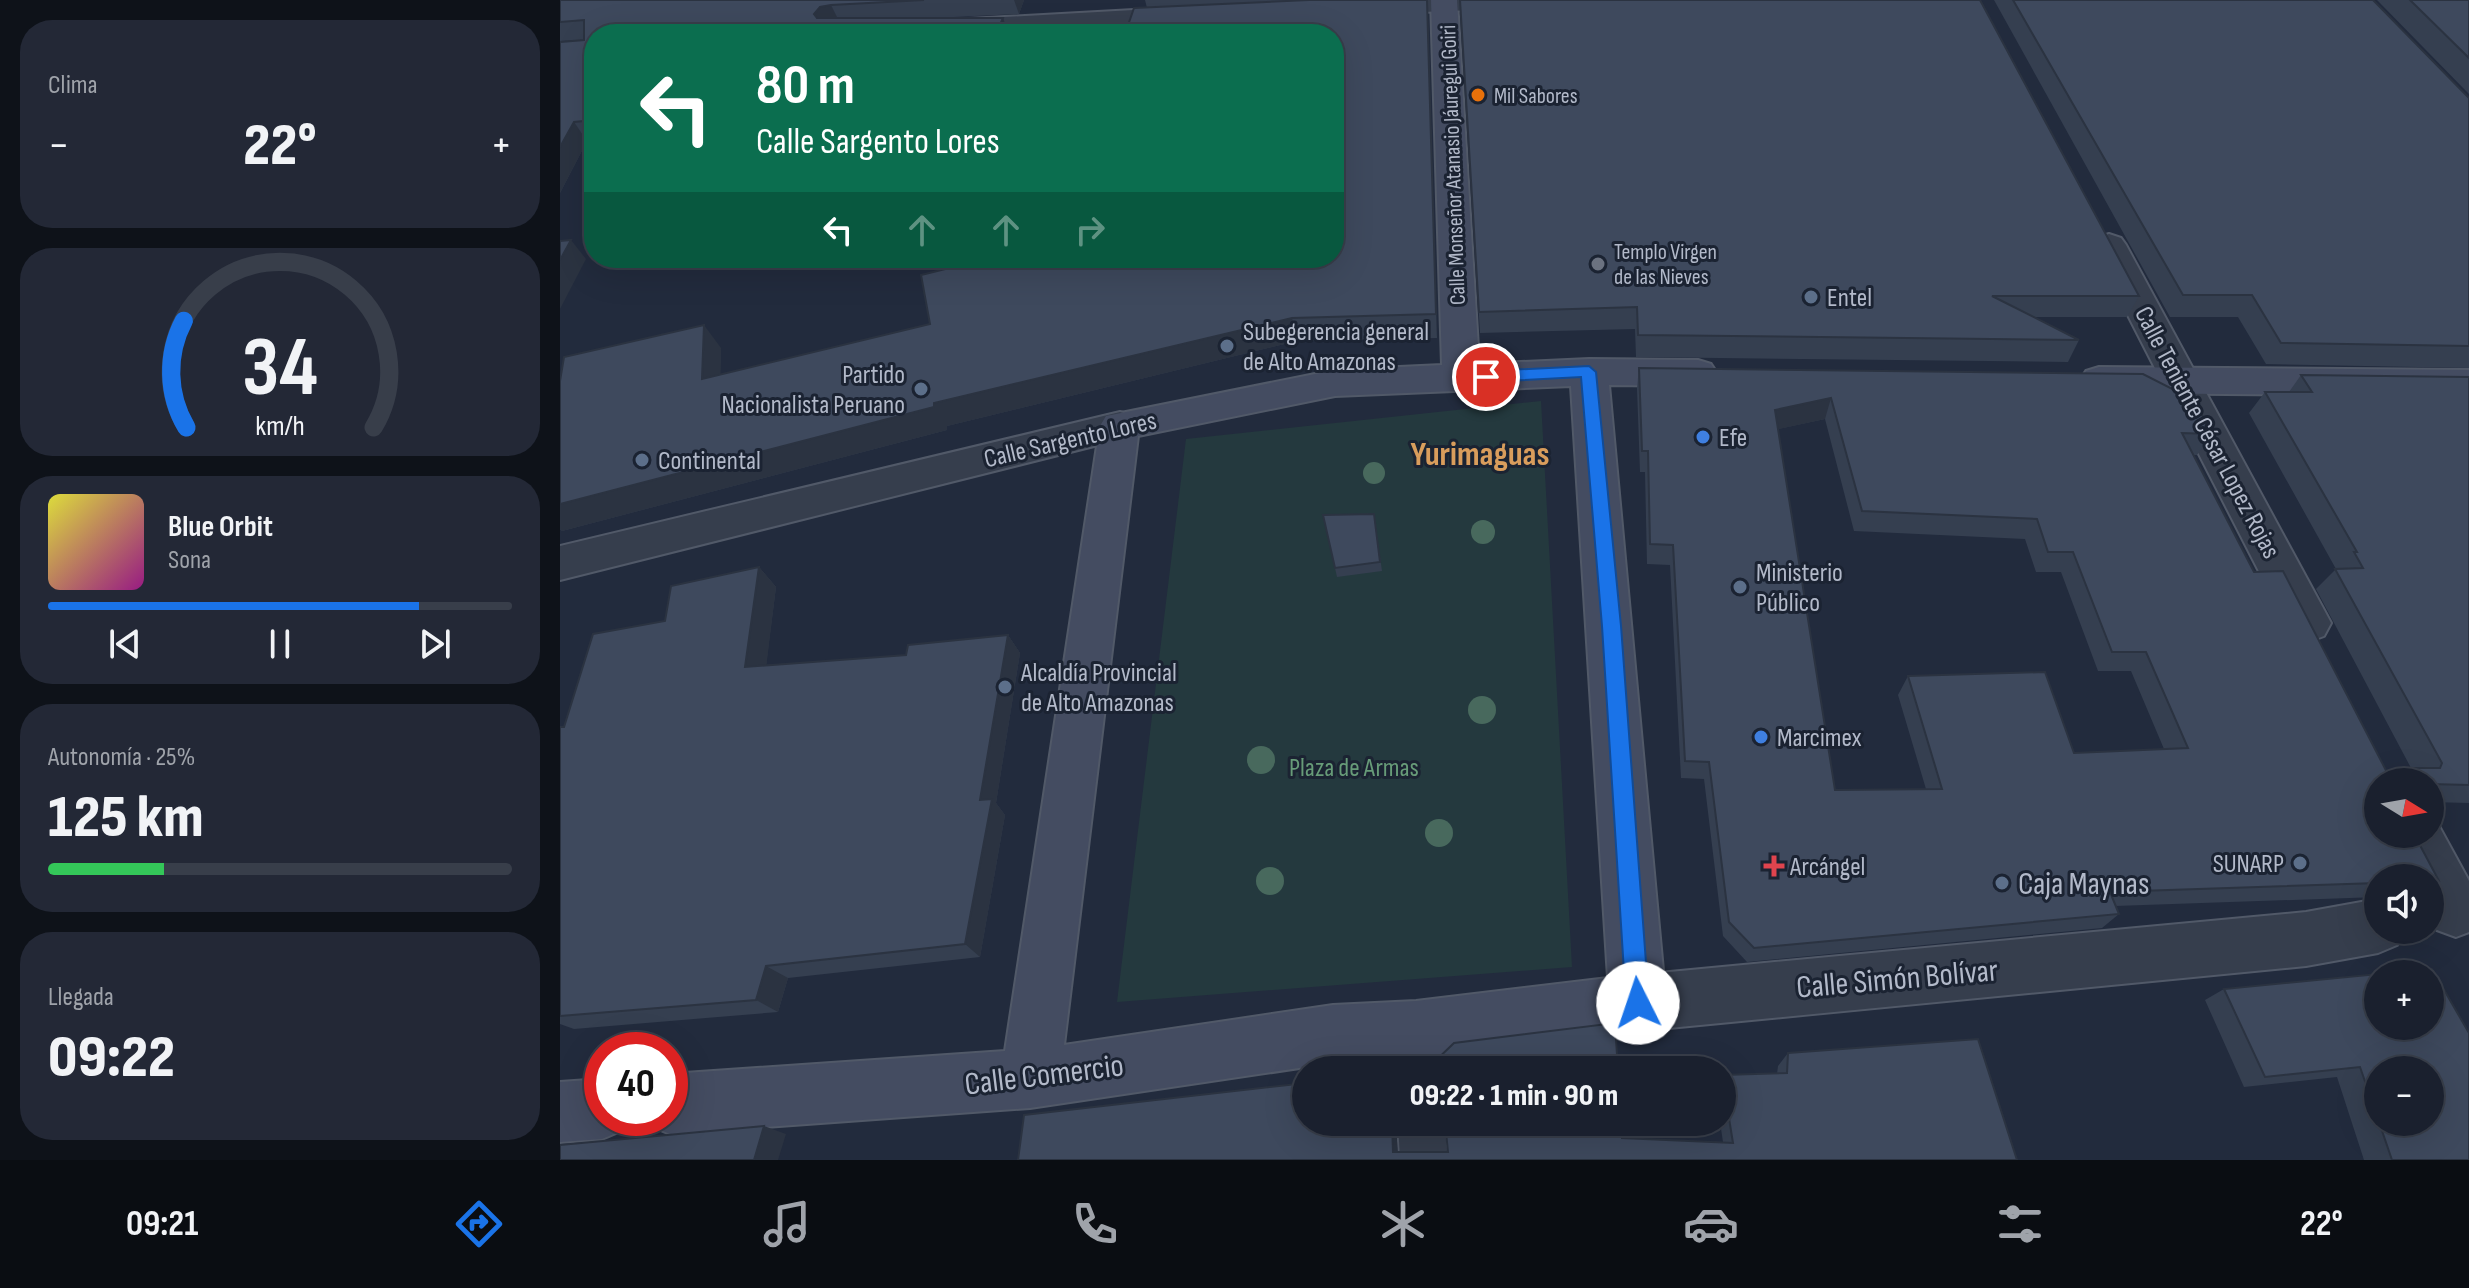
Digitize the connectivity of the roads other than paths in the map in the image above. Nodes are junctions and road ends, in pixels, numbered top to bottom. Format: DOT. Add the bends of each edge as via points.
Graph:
graph roads {
  1 [pos="1526,0"];
  2 [pos="1444,1"];
  3 [pos="1349,7"];
  4 [pos="1221,14"];
  5 [pos="1030,24"];
  6 [pos="2095,218"];
  7 [pos="1589,372"];
  8 [pos="1736,374"];
  9 [pos="1461,378"];
  10 [pos="2071,380"];
  11 [pos="2183,381"];
  12 [pos="2469,383"];
  13 [pos="1120,426"];
  14 [pos="560,563"];
  15 [pos="2325,658"];
  16 [pos="2423,848"];
  17 [pos="2456,916"];
  18 [pos="2364,929"];
  19 [pos="1638,1003"];
  20 [pos="1417,1050"];
  21 [pos="1030,1079"];
  22 [pos="688,1103"];
  23 [pos="584,1110"];
  24 [pos="560,1112"];
  25 [pos="1422,1136"];
  26 [pos="1424,1160"];
  1 -- 2 [label="street"];
  2 -- 3 [label="street"];
  2 -- 9 [label="street, Calle Monseñor Atanasio Jáuregui Goiri"];
  4 -- 5 [label="street"];
  6 -- 11 [label="street, Calle Teniente César Lopez Rojas"];
  7 -- 8 [label="street, Calle Sargento Lores"];
  7 -- 9 [label="street, Calle Sargento Lores"];
  7 -- 19 [label="street"];
  9 -- 13 [label="street, Calle Sargento Lores" via="1335,383"];
  10 -- 11 [label="street"];
  11 -- 12 [label="street"];
  11 -- 15 [label="street, Calle Teniente César Lopez Rojas"];
  13 -- 14 [label="street, Calle Sargento Lores"];
  13 -- 21 [label="street"];
  16 -- 17 [label="street"];
  18 -- 19 [label="street, Calle Simón Bolívar" via="2306,939"];
  19 -- 20 [label="street, Calle Simón Bolívar"];
  20 -- 21 [label="street, Calle Comercio" via="1333,1034"];
  21 -- 22 [label="street, Calle Comercio"];
  23 -- 24 [label="street"];
  25 -- 26 [label="lane"];
}
